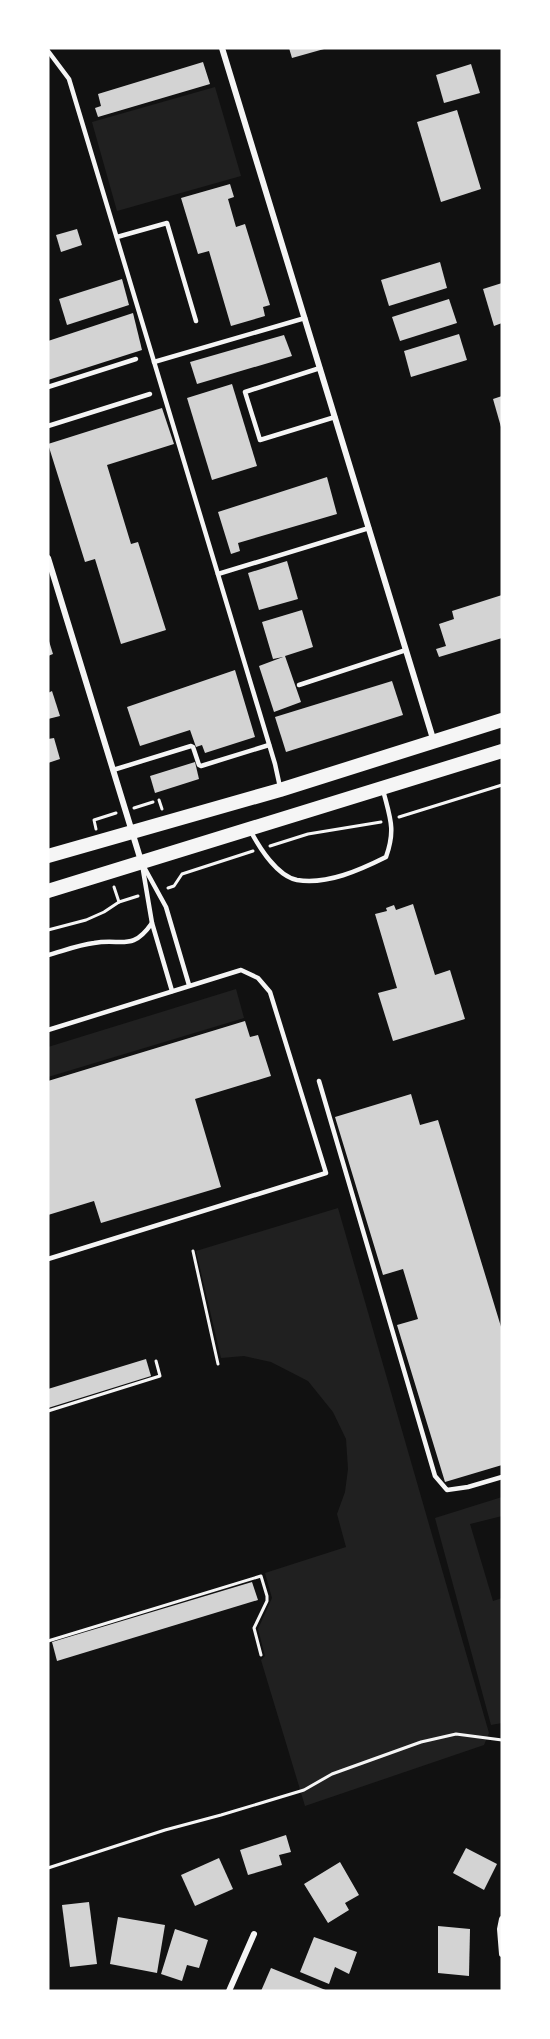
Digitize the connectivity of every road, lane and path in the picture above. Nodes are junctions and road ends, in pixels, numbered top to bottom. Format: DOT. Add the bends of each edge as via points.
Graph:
graph roads {
  1 [pos="222,48"];
  2 [pos="48,51"];
  3 [pos="117,237"];
  4 [pos="305,318"];
  5 [pos="196,321"];
  6 [pos="136,359"];
  7 [pos="154,362"];
  8 [pos="320,368"];
  9 [pos="48,387"];
  10 [pos="150,394"];
  11 [pos="335,417"];
  12 [pos="48,426"];
  13 [pos="369,528"];
  14 [pos="48,558"];
  15 [pos="218,574"];
  16 [pos="406,650"];
  17 [pos="299,685"];
  18 [pos="502,720"];
  19 [pos="434,742"];
  20 [pos="269,745"];
  21 [pos="502,751"];
  22 [pos="113,770"];
  23 [pos="502,785"];
  24 [pos="382,788"];
  25 [pos="280,790"];
  26 [pos="391,819"];
  27 [pos="249,828"];
  28 [pos="132,832"];
  29 [pos="260,849"];
  30 [pos="48,856"];
  31 [pos="141,861"];
  32 [pos="174,886"];
  33 [pos="48,891"];
  34 [pos="134,898"];
  35 [pos="152,923"];
  36 [pos="48,930"];
  37 [pos="48,956"];
  38 [pos="189,985"];
  39 [pos="172,991"];
  40 [pos="48,1030"];
  41 [pos="319,1081"];
  42 [pos="193,1251"];
  43 [pos="48,1259"];
  44 [pos="156,1361"];
  45 [pos="218,1364"];
  46 [pos="48,1411"];
  47 [pos="502,1477"];
  48 [pos="48,1641"];
  49 [pos="261,1655"];
  50 [pos="502,1740"];
  51 [pos="48,1869"];
  52 [pos="502,1919"];
  53 [pos="254,1934"];
  54 [pos="502,1954"];
  55 [pos="230,1991"];
  1 -- 4 [label="street"];
  2 -- 3 [label="lane" via="69,79"];
  3 -- 5 [label="lane" via="167,223"];
  3 -- 7 [label="lane"];
  4 -- 7 [label="lane"];
  4 -- 8 [label="street"];
  6 -- 9 [label="lane"];
  7 -- 15 [label="lane"];
  8 -- 11 [label="street"];
  8 -- 11 [label="lane" via="244,392 260,440"];
  10 -- 12 [label="lane"];
  11 -- 13 [label="street"];
  13 -- 15 [label="lane"];
  13 -- 16 [label="street"];
  14 -- 22 [label="street"];
  15 -- 20 [label="lane"];
  16 -- 17 [label="lane"];
  16 -- 19 [label="street"];
  18 -- 19 [label="main road"];
  19 -- 25 [label="main road"];
  20 -- 22 [label="lane" via="201,766 191,746"];
  20 -- 25 [label="lane"];
  21 -- 24 [label="main road"];
  22 -- 28 [label="street"];
  23 -- 26 [label="path"];
  24 -- 26 [label="lane"];
  24 -- 27 [label="main road"];
  25 -- 28 [label="main road"];
  26 -- 29 [label="path" via="309,834"];
  26 -- 29 [label="lane" via="392,839 386,856 343,875 295,880"];
  27 -- 29 [label="lane"];
  27 -- 31 [label="main road"];
  28 -- 30 [label="main road"];
  28 -- 31 [label="street"];
  29 -- 32 [label="path" via="182,874"];
  31 -- 33 [label="main road"];
  31 -- 35 [label="lane"];
  31 -- 38 [label="lane" via="166,907"];
  34 -- 36 [label="path" via="86,920"];
  35 -- 37 [label="lane" via="144,935 128,943 95,942"];
  35 -- 39 [label="lane"];
  38 -- 39 [label="lane"];
  38 -- 43 [label="lane" via="241,970 258,978 270,992 326,1173"];
  39 -- 40 [label="lane"];
  41 -- 47 [label="lane" via="435,1476 447,1490"];
  42 -- 45 [label="path"];
  44 -- 46 [label="path" via="160,1376"];
  48 -- 49 [label="path" via="261,1576 267,1601 254,1628"];
  50 -- 51 [label="path" via="456,1734 421,1742 332,1774 304,1790"];
  52 -- 54 [label="street"];
  53 -- 55 [label="street"];
}
